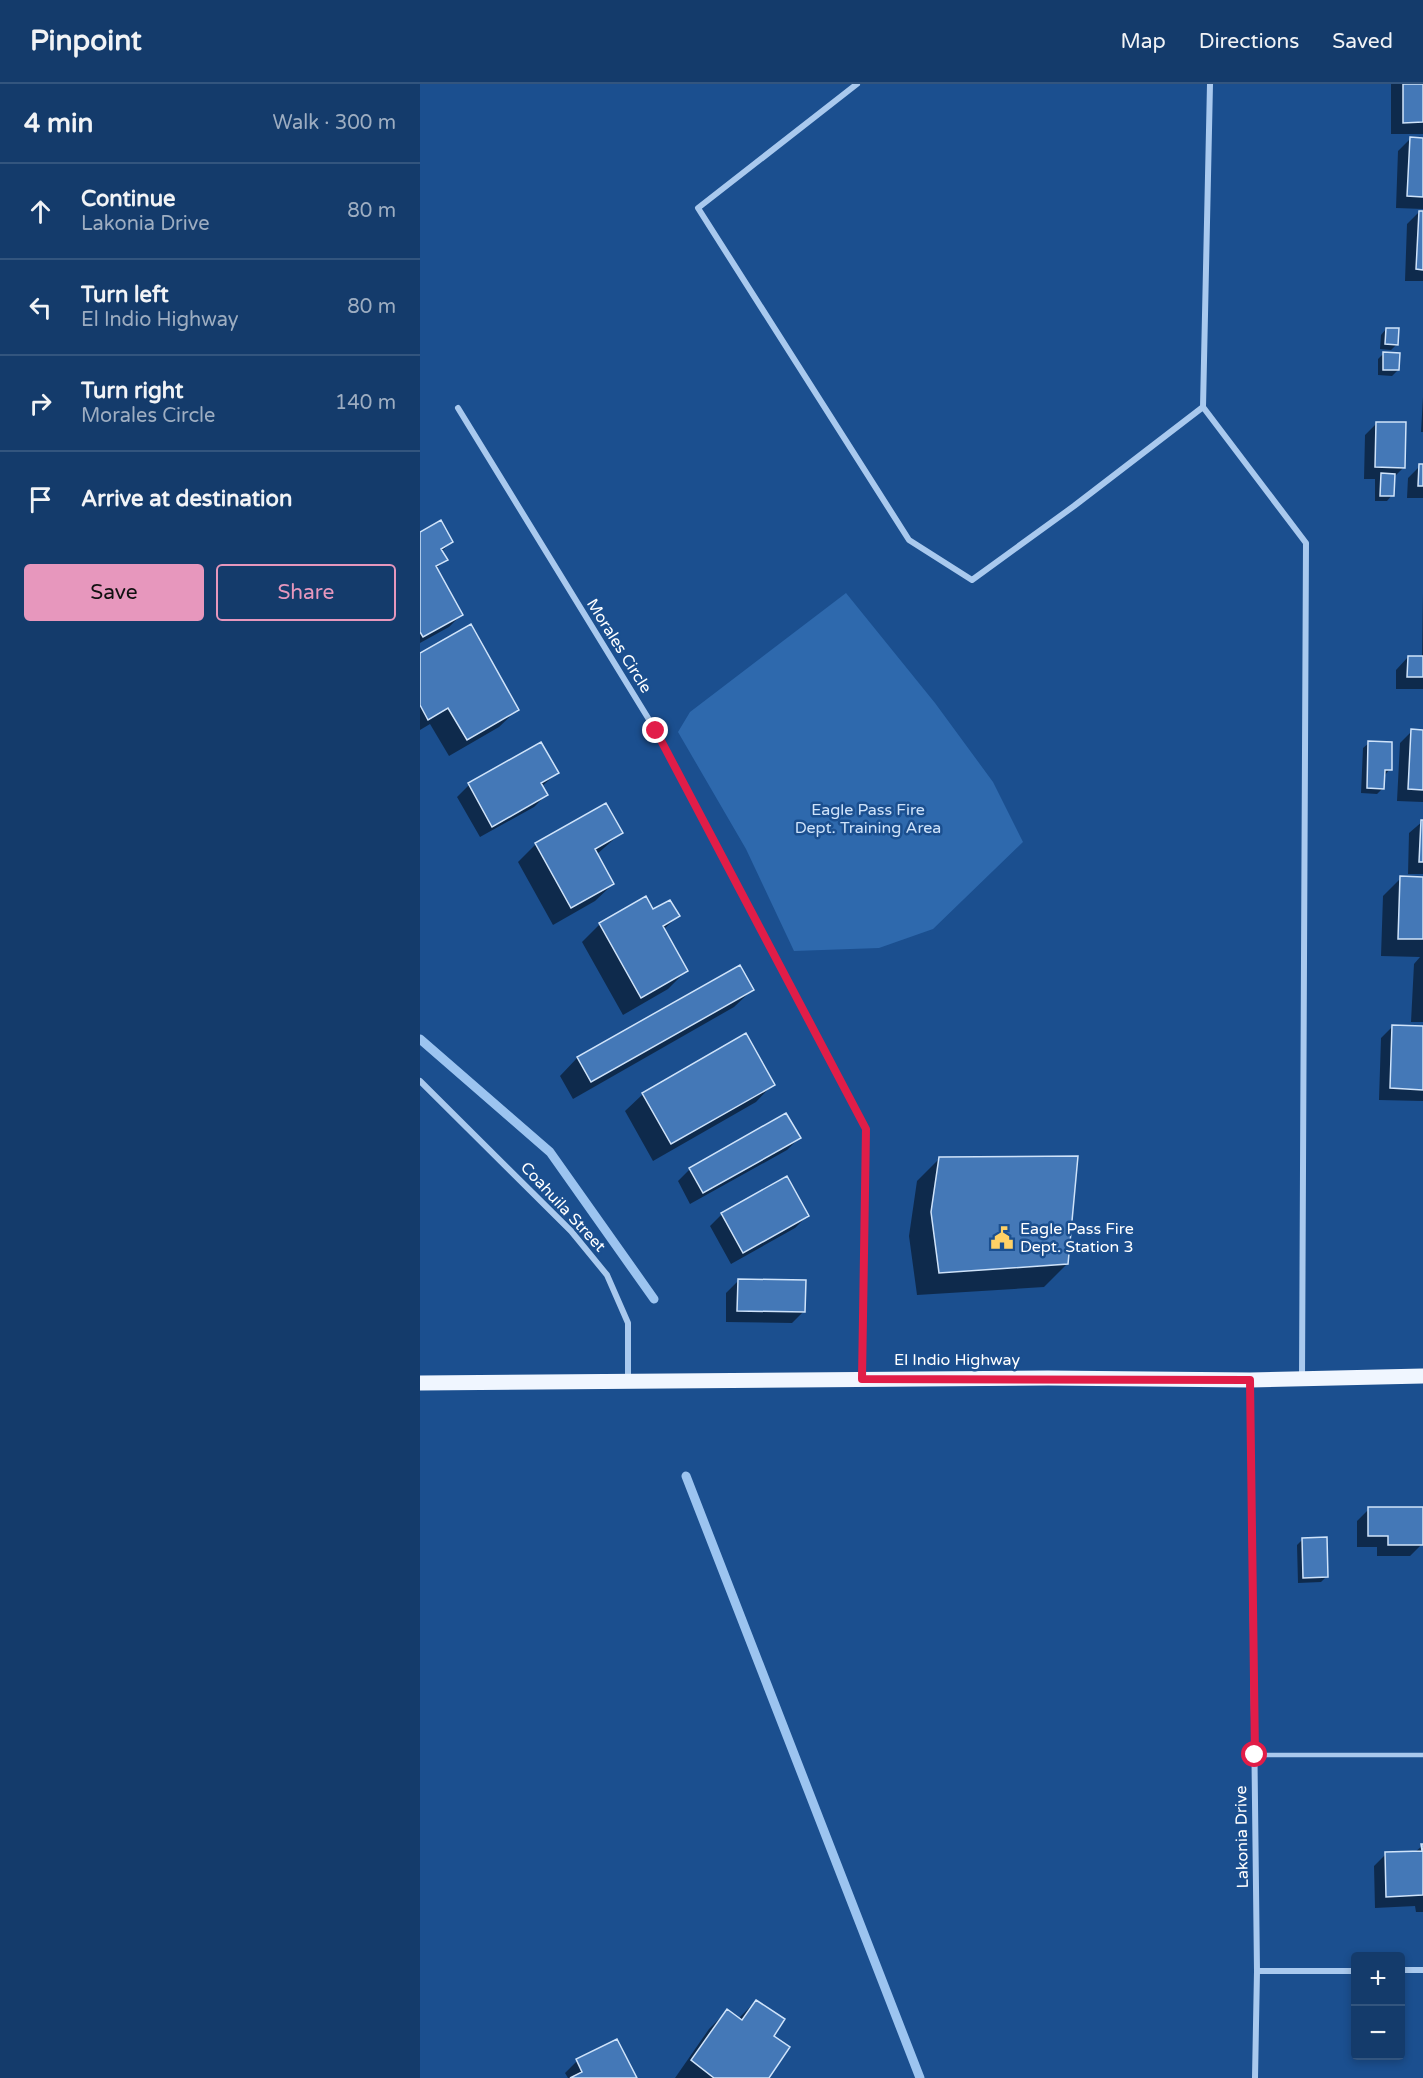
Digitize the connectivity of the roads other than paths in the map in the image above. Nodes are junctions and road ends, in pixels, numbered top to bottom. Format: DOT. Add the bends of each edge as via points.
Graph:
graph roads {
  1 [pos="857,84"];
  2 [pos="1210,84"];
  3 [pos="1203,407"];
  4 [pos="458,408"];
  5 [pos="420,1081"];
  6 [pos="1423,1376"];
  7 [pos="862,1379"];
  8 [pos="1302,1379"];
  9 [pos="1250,1380"];
  10 [pos="628,1381"];
  11 [pos="420,1383"];
  12 [pos="1255,1755"];
  13 [pos="1423,1755"];
  14 [pos="1405,1970"];
  15 [pos="1423,1970"];
  16 [pos="1257,1971"];
  17 [pos="1351,1971"];
  18 [pos="1255,2078"];
  1 -- 3 [label="street" via="698,208 909,540 972,580"];
  2 -- 3 [label="street"];
  3 -- 8 [label="street" via="1306,543"];
  4 -- 7 [label="street, Morales Circle" via="656,731 866,1129"];
  5 -- 10 [label="street, Coahuila Street" via="571,1231 607,1275 628,1323"];
  6 -- 8 [label="main road, El Indio Highway"];
  7 -- 9 [label="main road, El Indio Highway"];
  7 -- 10 [label="main road, El Indio Highway"];
  8 -- 9 [label="main road, El Indio Highway"];
  9 -- 12 [label="street, Lakonia Drive"];
  10 -- 11 [label="main road, El Indio Highway"];
  12 -- 13 [label="lane"];
  12 -- 16 [label="street, Lakonia Drive"];
  14 -- 15 [label="street"];
  16 -- 17 [label="street"];
  16 -- 18 [label="street, Lakonia Drive"];
}
